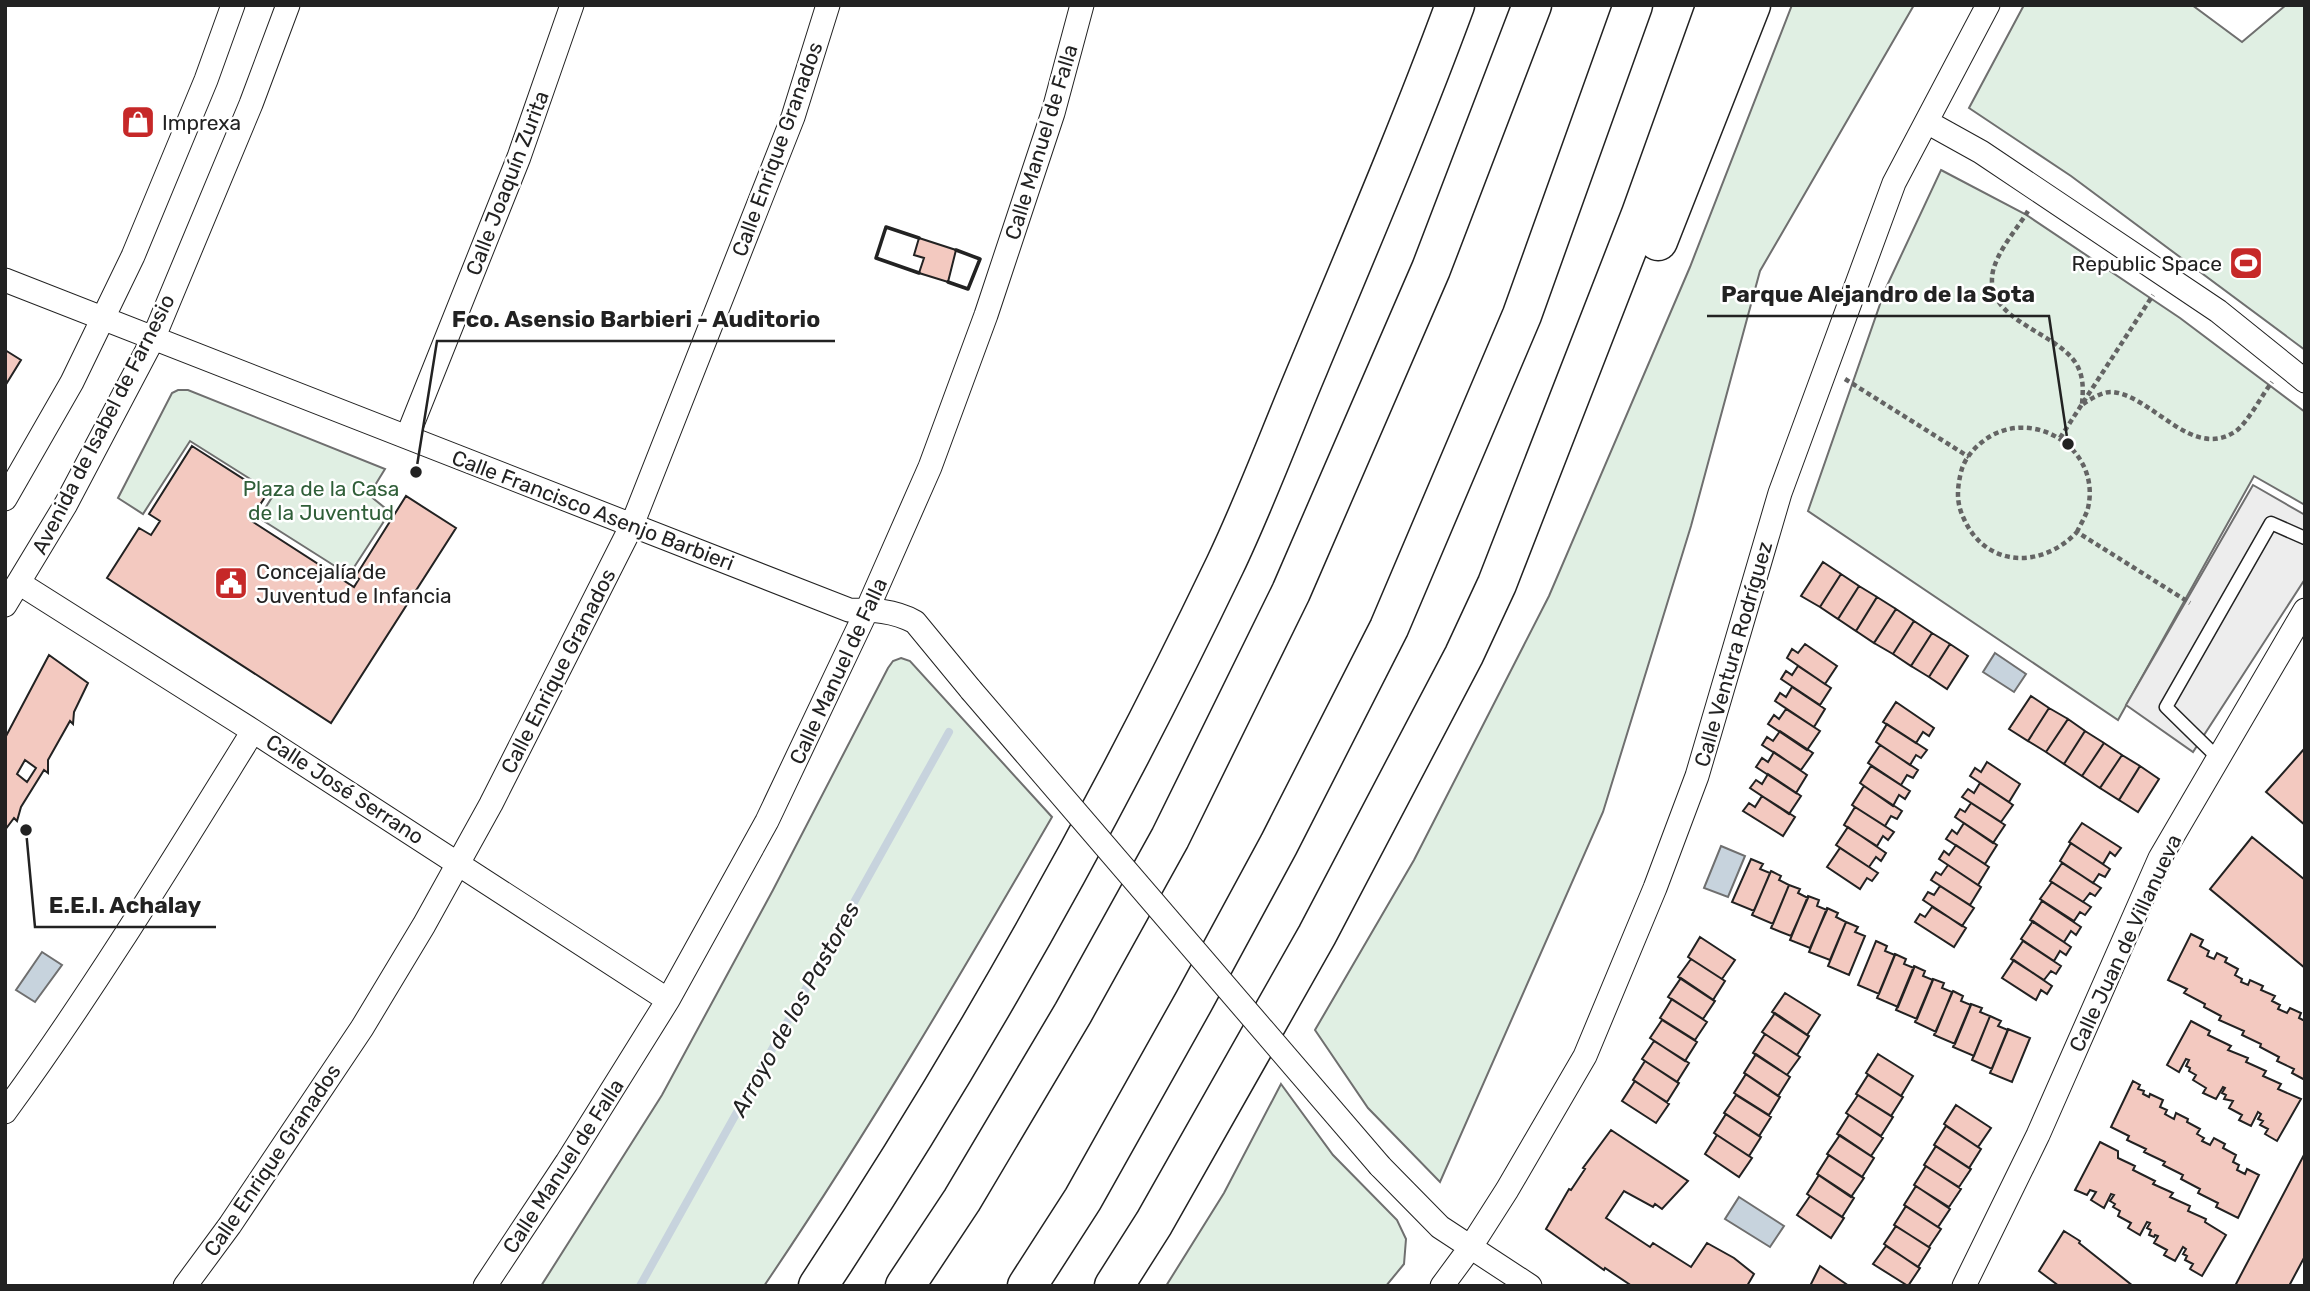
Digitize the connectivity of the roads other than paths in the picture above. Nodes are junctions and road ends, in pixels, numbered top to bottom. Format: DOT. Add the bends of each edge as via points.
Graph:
graph roads {
  1 [pos="233,5"];
  2 [pos="288,5"];
  3 [pos="572,5"];
  4 [pos="828,5"];
  5 [pos="1082,5"];
  6 [pos="1449,5"];
  7 [pos="1455,5"];
  8 [pos="1532,5"];
  9 [pos="1633,5"];
  10 [pos="1716,5"];
  11 [pos="1751,5"];
  12 [pos="1988,5"];
  13 [pos="1436,56"];
  14 [pos="1927,122"];
  15 [pos="5,280"];
  16 [pos="102,317"];
  17 [pos="153,338"];
  18 [pos="2305,381"];
  19 [pos="407,438"];
  20 [pos="5,499"];
  21 [pos="632,525"];
  22 [pos="2305,538"];
  23 [pos="19,583"];
  24 [pos="1497,584"];
  25 [pos="5,605"];
  26 [pos="867,610"];
  27 [pos="2305,610"];
  28 [pos="253,731"];
  29 [pos="2218,758"];
  30 [pos="459,863"];
  31 [pos="668,1000"];
  32 [pos="5,1112"];
  33 [pos="1470,1248"];
  34 [pos="185,1286"];
  35 [pos="485,1286"];
  36 [pos="818,1286"];
  37 [pos="905,1286"];
  38 [pos="1027,1286"];
  39 [pos="1114,1286"];
  40 [pos="1442,1286"];
  41 [pos="1530,1286"];
  42 [pos="1964,1286"];
  1 -- 16 [label="street" via="133,256"];
  2 -- 17 [label="street, Avenida de Isabel de Farnesio"];
  3 -- 19 [label="street, Calle Joaquín Zurita" via="519,157"];
  4 -- 21 [label="street, Calle Enrique Granados" via="793,117"];
  5 -- 26 [label="street, Calle Manuel de Falla" via="1053,113 986,315 930,467"];
  6 -- 13 [label="highway"];
  7 -- 13 [label="highway"];
  8 -- 37 [label="highway" via="1431,269 1291,592 1170,838 1086,990 962,1200"];
  9 -- 38 [label="highway" via="1522,315 1389,628 1201,989 1083,1199"];
  10 -- 24 [label="highway" via="1641,214"];
  11 -- 24 [label="highway" via="1636,298 1544,505"];
  12 -- 14 [label="street, Calle Ventura Rodríguez"];
  13 -- 36 [label="highway" via="1227,561 1143,729 991,1005 889,1178"];
  14 -- 18 [label="street" via="1981,152 2218,311"];
  14 -- 33 [label="street, Calle Ventura Rodríguez" via="1894,183 1780,493 1697,776 1656,888 1585,1056"];
  15 -- 16 [label="street, Calle Francisco Asenjo Barbieri"];
  16 -- 17 [label="street, Calle Francisco Asenjo Barbieri"];
  16 -- 20 [label="street" via="72,382"];
  17 -- 19 [label="street, Calle Francisco Asenjo Barbieri"];
  17 -- 23 [label="street, Avenida de Isabel de Farnesio" via="66,505"];
  19 -- 21 [label="street, Calle Francisco Asenjo Barbieri"];
  21 -- 26 [label="street, Calle Francisco Asenjo Barbieri" via="849,610"];
  21 -- 30 [label="street, Calle Enrique Granados"];
  22 -- 29 [label="lane" via="2271,523 2166,707"];
  23 -- 25 [label="street, Avenida de Isabel de Farnesio"];
  23 -- 28 [label="street, Calle José Serrano"];
  24 -- 39 [label="highway" via="1317,935"];
  26 -- 31 [label="street, Calle Manuel de Falla" via="767,821"];
  26 -- 33 [label="street, Calle Francisco Asenjo Barbieri, bridge" via="887,611 915,622 1380,1166 1440,1227"];
  27 -- 29 [label="street, Calle Juan de Villanueva"];
  28 -- 30 [label="street, Calle José Serrano"];
  28 -- 32 [label="street" via="150,897"];
  29 -- 42 [label="street, Calle Juan de Villanueva" via="2160,858 2036,1139"];
  30 -- 31 [label="street, Calle José Serrano"];
  30 -- 34 [label="street, Calle Enrique Granados" via="362,1028"];
  31 -- 35 [label="street, Calle Manuel de Falla"];
  33 -- 40 [label="street, Calle Ventura Rodríguez"];
  33 -- 41 [label="street, Calle Francisco Asenjo Barbieri"];
}
